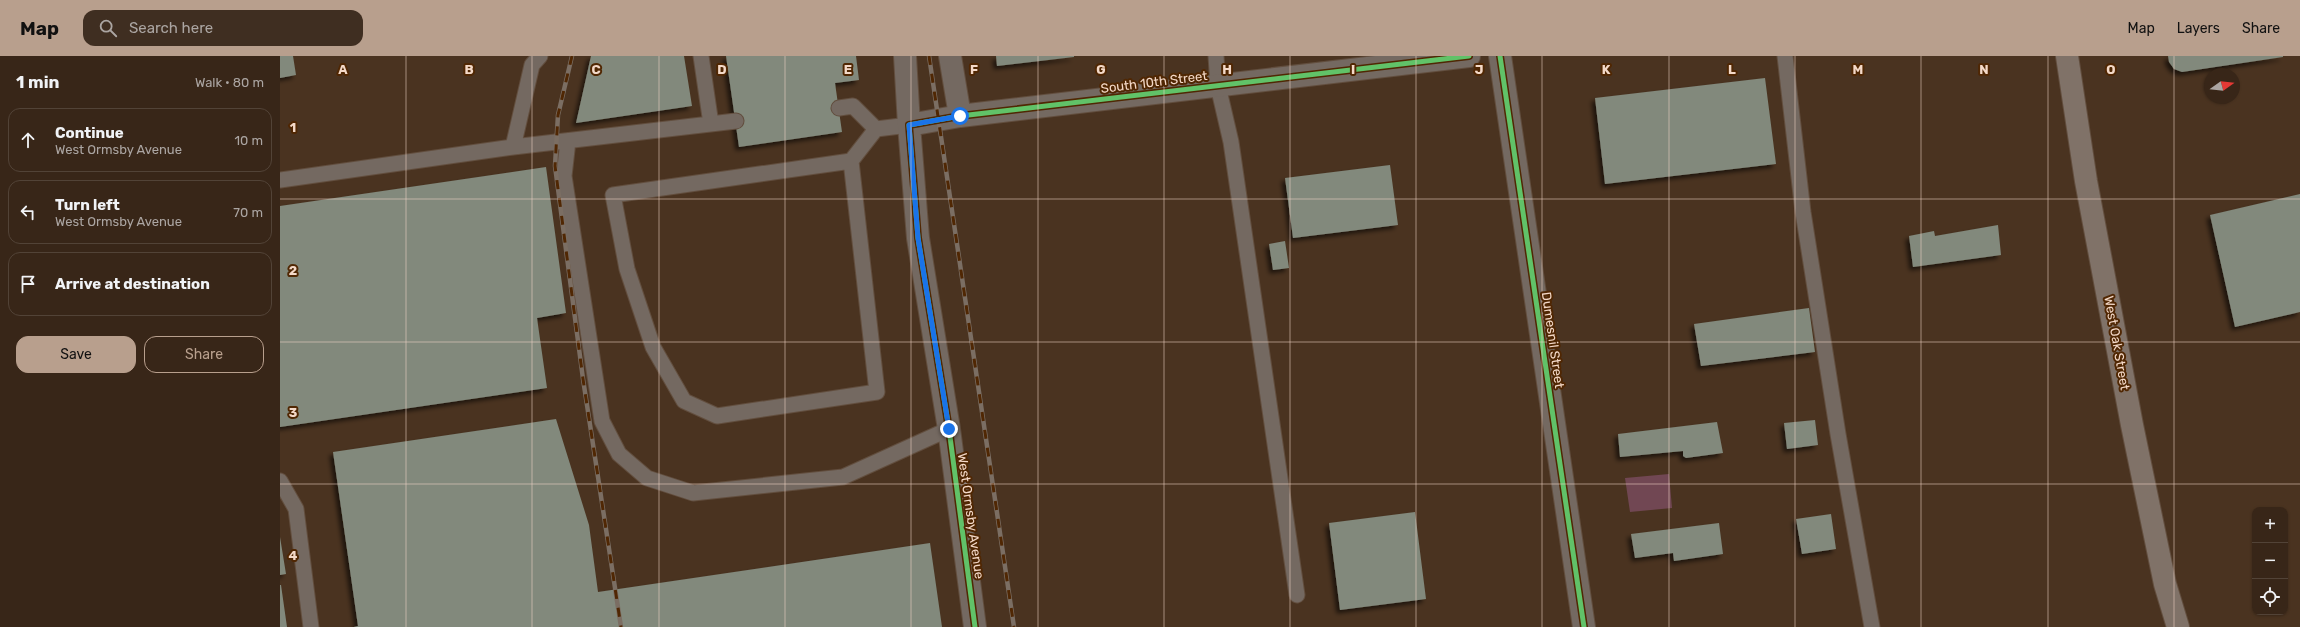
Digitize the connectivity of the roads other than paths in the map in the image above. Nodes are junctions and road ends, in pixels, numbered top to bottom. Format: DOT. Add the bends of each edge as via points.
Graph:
graph roads {
  1 [pos="540,56"];
  2 [pos="701,56"];
  3 [pos="905,56"];
  4 [pos="950,56"];
  5 [pos="1216,56"];
  6 [pos="1469,56"];
  7 [pos="1500,56"];
  8 [pos="1785,56"];
  9 [pos="2067,56"];
  10 [pos="1218,86"];
  11 [pos="838,108"];
  12 [pos="960,116"];
  13 [pos="736,121"];
  14 [pos="711,124"];
  15 [pos="909,125"];
  16 [pos="876,129"];
  17 [pos="568,141"];
  18 [pos="513,147"];
  19 [pos="851,162"];
  20 [pos="280,180"];
  21 [pos="949,429"];
  22 [pos="280,481"];
  23 [pos="1297,595"];
  24 [pos="311,627"];
  25 [pos="975,627"];
  26 [pos="1584,627"];
  27 [pos="1872,627"];
  28 [pos="2178,627"];
  1 -- 18 [label="lane" via="532,64"];
  2 -- 14 [label="lane"];
  3 -- 15 [label="street, West Ormsby Avenue"];
  4 -- 12 [label="street"];
  5 -- 10 [label="lane"];
  6 -- 10 [label="street, South 10th Street"];
  7 -- 26 [label="street, Dumesnil Street"];
  8 -- 27 [label="lane" via="1803,212"];
  9 -- 28 [label="main road, West Oak Street" via="2086,181 2132,425 2165,584"];
  10 -- 12 [label="street, South 10th Street"];
  10 -- 23 [label="lane" via="1231,142"];
  11 -- 16 [label="lane" via="853,106"];
  12 -- 15 [label="street"];
  13 -- 14 [label="lane"];
  14 -- 17 [label="lane"];
  15 -- 16 [label="lane"];
  15 -- 21 [label="street, West Ormsby Avenue" via="918,238"];
  16 -- 19 [label="lane"];
  17 -- 18 [label="lane"];
  17 -- 21 [label="lane" via="564,176 602,422 619,454 647,478 693,493 843,476"];
  18 -- 20 [label="lane"];
  19 -- 19 [label="lane" via="877,392 717,416 684,401 653,347 627,269 613,195"];
  21 -- 25 [label="street, West Ormsby Avenue"];
  22 -- 24 [label="lane" via="296,510"];
}
